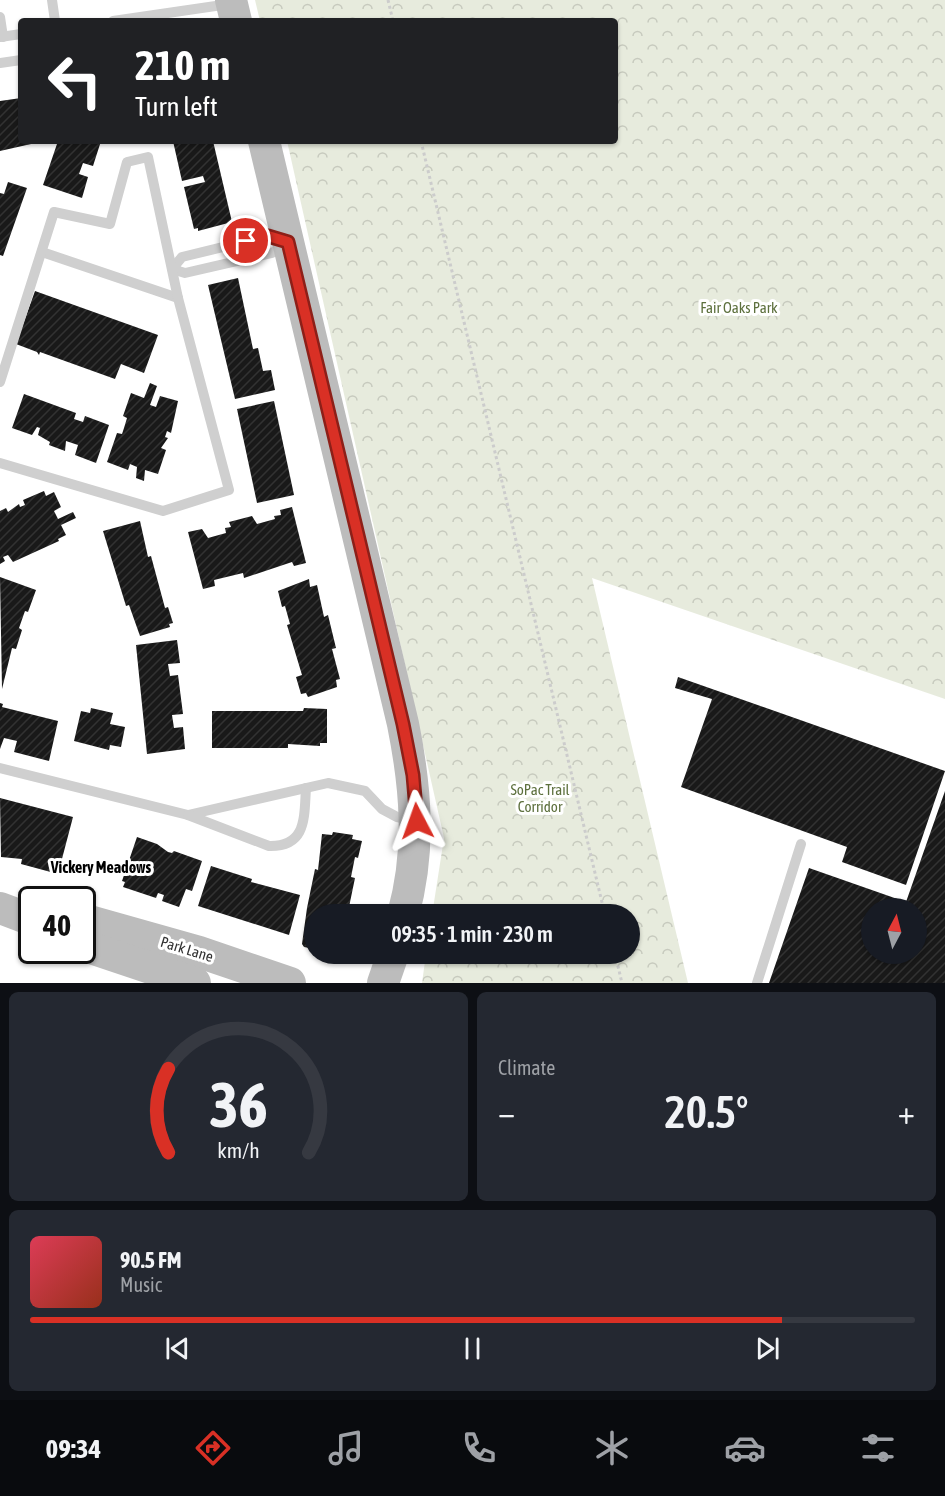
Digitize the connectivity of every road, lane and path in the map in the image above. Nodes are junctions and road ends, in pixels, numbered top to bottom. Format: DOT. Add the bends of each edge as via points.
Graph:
graph roads {
  1 [pos="51,0"];
  2 [pos="388,0"];
  3 [pos="233,8"];
  4 [pos="0,17"];
  5 [pos="54,18"];
  6 [pos="145,18"];
  7 [pos="392,18"];
  8 [pos="18,34"];
  9 [pos="1,37"];
  10 [pos="18,60"];
  11 [pos="0,63"];
  12 [pos="265,144"];
  13 [pos="422,144"];
  14 [pos="288,242"];
  15 [pos="42,252"];
  16 [pos="172,268"];
  17 [pos="178,298"];
  18 [pos="0,382"];
  19 [pos="0,463"];
  20 [pos="0,768"];
  21 [pos="306,788"];
  22 [pos="188,815"];
  23 [pos="417,821"];
  24 [pos="801,844"];
  25 [pos="405,904"];
  26 [pos="602,904"];
  27 [pos="96,923"];
  28 [pos="96,950"];
  29 [pos="390,964"];
  30 [pos="617,964"];
  31 [pos="195,983"];
  32 [pos="290,983"];
  33 [pos="383,983"];
  34 [pos="622,983"];
  35 [pos="757,983"];
  1 -- 5 [label="lane"];
  2 -- 7 [label="path"];
  3 -- 6 [label="lane"];
  4 -- 9 [label="lane"];
  8 -- 9 [label="lane"];
  10 -- 11 [label="lane"];
  12 -- 14 [label="street"];
  13 -- 26 [label="path"];
  14 -- 16 [label="lane" via="272,254 185,273"];
  14 -- 16 [label="lane" via="268,236 182,257"];
  14 -- 23 [label="street" via="403,724"];
  15 -- 16 [label="lane" via="54,212 110,224 127,162 148,157"];
  15 -- 17 [label="lane"];
  15 -- 18 [label="lane"];
  16 -- 17 [label="lane"];
  17 -- 19 [label="lane" via="229,490 163,511"];
  20 -- 22 [label="lane"];
  21 -- 22 [label="lane"];
  21 -- 22 [label="lane" via="304,821 297,838 280,846 268,846"];
  21 -- 23 [label="lane" via="328,783 364,791 382,809"];
  23 -- 25 [label="street" via="416,850"];
  24 -- 35 [label="lane"];
  27 -- 32 [label="street, Park Lane"];
  28 -- 31 [label="street, Park Lane"];
  29 -- 33 [label="street"];
  30 -- 34 [label="path"];
}
